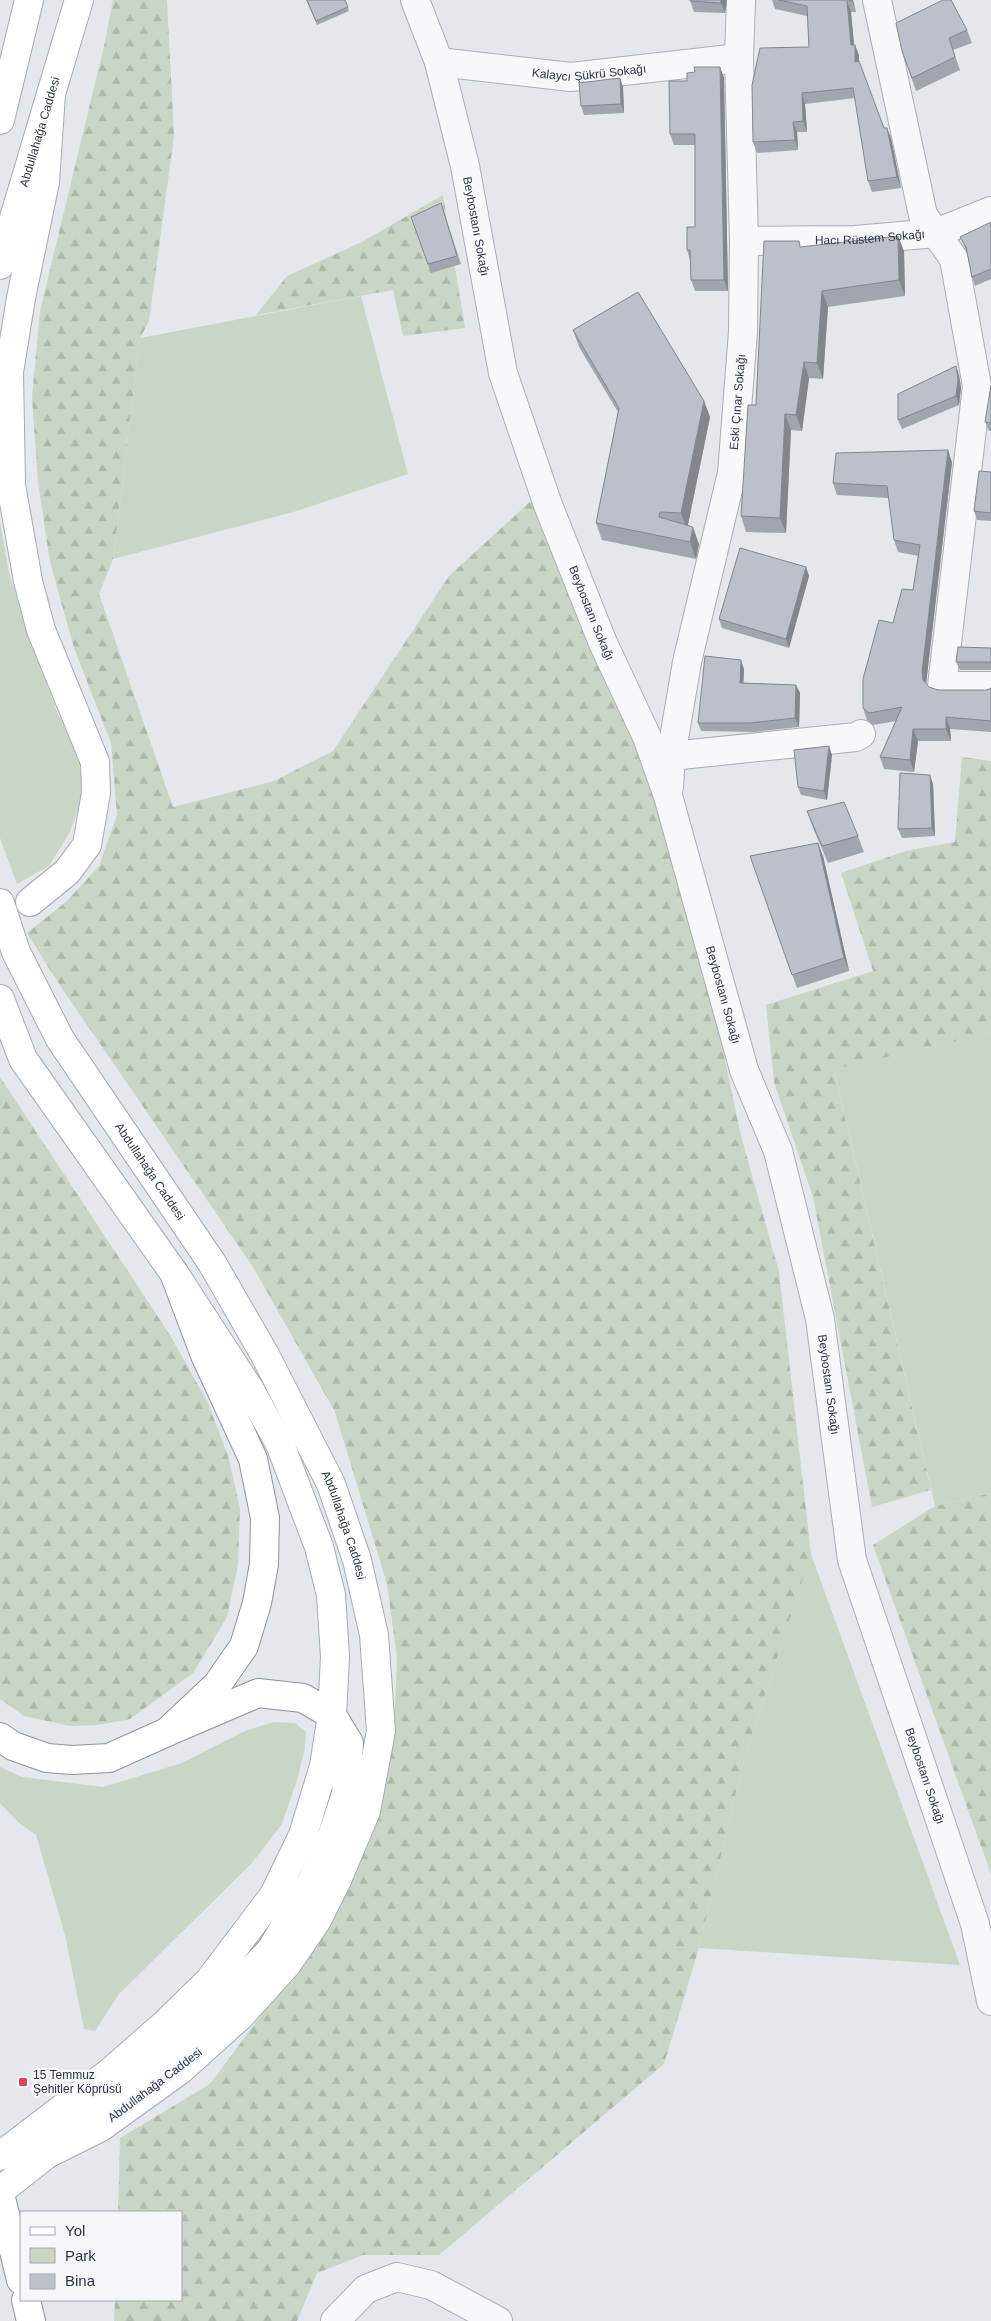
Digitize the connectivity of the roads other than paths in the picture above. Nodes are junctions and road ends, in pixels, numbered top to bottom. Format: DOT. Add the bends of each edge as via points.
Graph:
graph roads {
  1 [pos="19,0"];
  2 [pos="28,0"];
  3 [pos="79,0"];
  4 [pos="416,0"];
  5 [pos="740,0"];
  6 [pos="877,0"];
  7 [pos="739,58"];
  8 [pos="439,62"];
  9 [pos="0,64"];
  10 [pos="51,94"];
  11 [pos="0,120"];
  12 [pos="991,211"];
  13 [pos="936,233"];
  14 [pos="744,240"];
  15 [pos="0,265"];
  16 [pos="991,686"];
  17 [pos="862,734"];
  18 [pos="671,756"];
  19 [pos="668,796"];
  20 [pos="30,902"];
  21 [pos="0,903"];
  22 [pos="0,999"];
  23 [pos="0,1034"];
  24 [pos="23,1059"];
  25 [pos="174,1273"];
  26 [pos="332,1715"];
  27 [pos="167,1732"];
  28 [pos="0,1738"];
  29 [pos="988,1968"];
  30 [pos="991,2001"];
  31 [pos="47,2154"];
  32 [pos="0,2156"];
  33 [pos="0,2192"];
  34 [pos="20,2276"];
  35 [pos="26,2301"];
  36 [pos="30,2321"];
  37 [pos="335,2321"];
  38 [pos="498,2321"];
  1 -- 9 [label="main road"];
  2 -- 11 [label="main road"];
  3 -- 10 [label="main road, Abdullahağa Caddesi"];
  4 -- 8 [label="street, Beybostanı Sokağı"];
  5 -- 7 [label="street, Eski Çınar Sokağı"];
  6 -- 13 [label="street" via="923,215"];
  7 -- 8 [label="street, Kalaycı Şükrü Sokağı" via="571,77"];
  7 -- 14 [label="street, Eski Çınar Sokağı"];
  8 -- 19 [label="street, Beybostanı Sokağı" via="465,166 503,373 548,505 603,643 647,737"];
  10 -- 15 [label="main road, Abdullahağa Caddesi"];
  10 -- 20 [label="main road" via="45,182 9,372 11,485 28,581 41,630 95,762 96,793 87,845 68,872"];
  12 -- 13 [label="street, Hacı Rüstem Sokağı"];
  13 -- 14 [label="street, Hacı Rüstem Sokağı" via="855,240"];
  13 -- 16 [label="street" via="954,259 977,386 942,686"];
  14 -- 18 [label="street, Eski Çınar Sokağı" via="743,332 732,473 686,662"];
  17 -- 18 [label="street"];
  18 -- 19 [label="street, Eski Çınar Sokağı"];
  19 -- 29 [label="street, Beybostanı Sokağı" via="744,1070 778,1151 820,1319 852,1560"];
  21 -- 31 [label="main road, Abdullahağa Caddesi" via="16,952 60,1039 212,1263 306,1432 331,1484 357,1560 374,1635 381,1731 366,1811 337,1880 288,1964 240,2016 180,2070 101,2127"];
  22 -- 24 [label="main road"];
  23 -- 24 [label="main road"];
  24 -- 25 [label="main road"];
  25 -- 26 [label="main road" via="250,1390 280,1444 319,1547 331,1595 335,1657"];
  25 -- 27 [label="main road" via="205,1355 252,1459 265,1518 264,1564 244,1646 216,1685"];
  26 -- 27 [label="main road" via="303,1698 258,1693"];
  26 -- 31 [label="main road" via="349,1743 346,1794 312,1881 271,1950 150,2070"];
  26 -- 32 [label="main road" via="324,1766 306,1826 274,1895 209,1981 165,2024 109,2073"];
  27 -- 28 [label="main road" via="109,1758 72,1760 47,1758"];
  29 -- 30 [label="street, Beybostanı Sokağı"];
  31 -- 33 [label="main road"];
  33 -- 34 [label="main road"];
  35 -- 36 [label="main road"];
  37 -- 38 [label="street" via="366,2288 397,2277 431,2285"];
}
